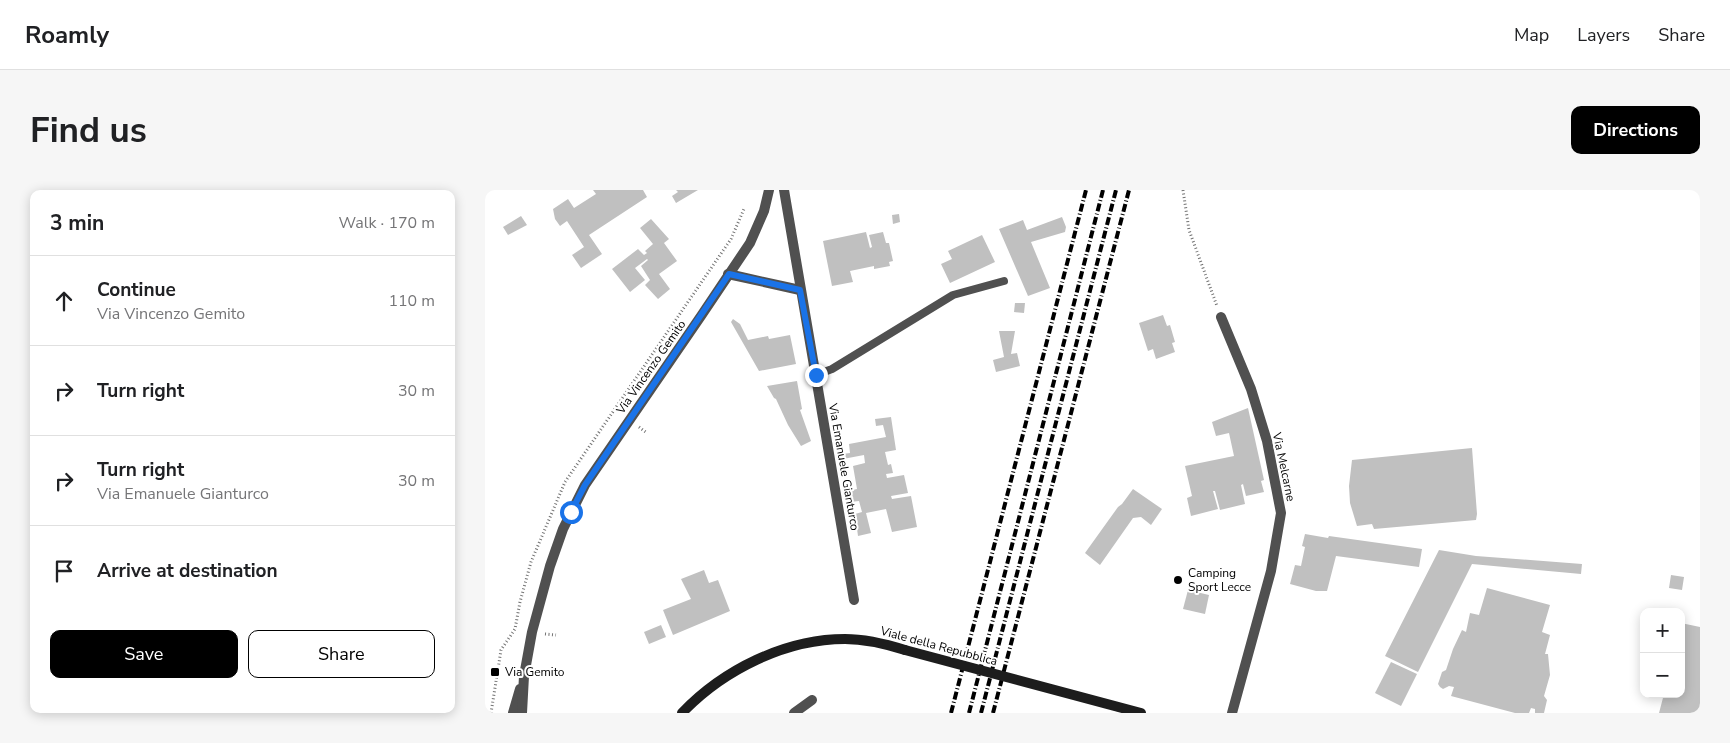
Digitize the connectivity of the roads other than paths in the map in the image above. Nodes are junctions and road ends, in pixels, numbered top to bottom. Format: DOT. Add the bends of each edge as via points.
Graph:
graph roads {
  1 [pos="769,190"];
  2 [pos="784,190"];
  3 [pos="729,274"];
  4 [pos="1005,280"];
  5 [pos="800,290"];
  6 [pos="1221,317"];
  7 [pos="816,375"];
  8 [pos="854,600"];
  9 [pos="524,676"];
  10 [pos="811,700"];
  11 [pos="684,712"];
  12 [pos="513,713"];
  13 [pos="522,713"];
  14 [pos="794,713"];
  15 [pos="1141,713"];
  16 [pos="1232,713"];
  1 -- 3 [label="street, Via Vincenzo Gemito" via="765,211 750,243"];
  2 -- 5 [label="street, Via Emanuele Gianturco"];
  3 -- 5 [label="street"];
  3 -- 9 [label="street, Via Vincenzo Gemito" via="582,492 563,529 549,566"];
  4 -- 7 [label="lane" via="953,296 832,369"];
  5 -- 7 [label="street, Via Emanuele Gianturco"];
  6 -- 16 [label="street, Via Melcarne" via="1251,390 1267,442 1281,513 1271,571"];
  7 -- 8 [label="street, Via Emanuele Gianturco"];
  9 -- 12 [label="street, Via Vincenzo Gemito"];
  9 -- 13 [label="street, Via Vincenzo Gemito"];
  10 -- 14 [label="street"];
  11 -- 15 [label="main road, Viale della Repubblica, bridge" via="713,685 743,667 811,642 846,639 877,642"];
}
